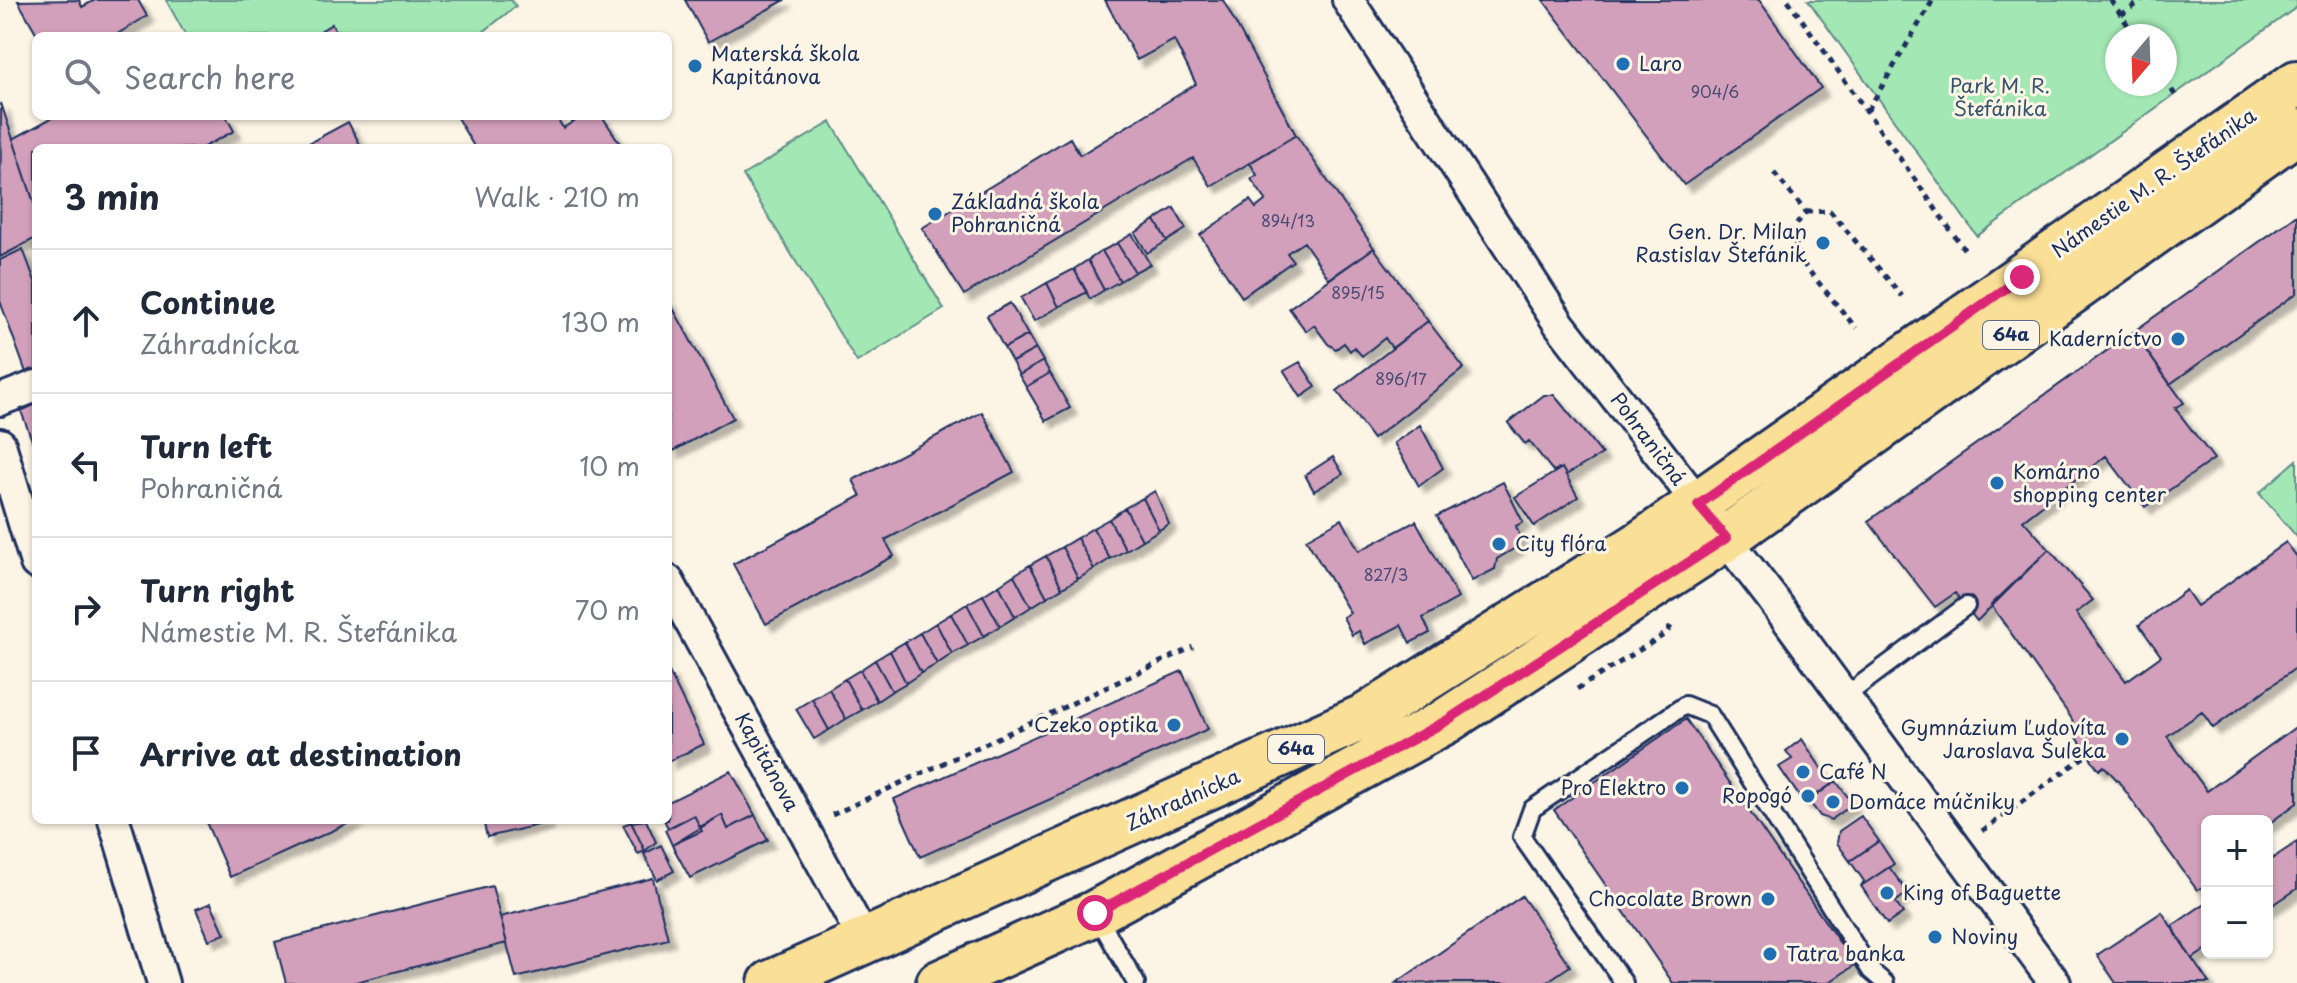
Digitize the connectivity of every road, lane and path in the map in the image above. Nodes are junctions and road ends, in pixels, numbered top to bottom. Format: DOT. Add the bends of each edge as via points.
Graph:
graph roads {
  1 [pos="1348,0"];
  2 [pos="1788,0"];
  3 [pos="1933,0"];
  4 [pos="2111,0"];
  5 [pos="2143,0"];
  6 [pos="2121,15"];
  7 [pos="2127,24"];
  8 [pos="2297,83"];
  9 [pos="1868,110"];
  10 [pos="2297,131"];
  11 [pos="1774,173"];
  12 [pos="1806,212"];
  13 [pos="1964,249"];
  14 [pos="1902,296"];
  15 [pos="1856,328"];
  16 [pos="32,388"];
  17 [pos="0,400"];
  18 [pos="0,444"];
  19 [pos="1698,505"];
  20 [pos="1726,538"];
  21 [pos="32,550"];
  22 [pos="672,588"];
  23 [pos="1966,606"];
  24 [pos="1193,647"];
  25 [pos="1844,697"];
  26 [pos="2088,754"];
  27 [pos="115,824"];
  28 [pos="803,829"];
  29 [pos="1982,832"];
  30 [pos="1095,913"];
  31 [pos="866,943"];
  32 [pos="2052,982"];
  33 [pos="163,983"];
  34 [pos="771,983"];
  35 [pos="939,983"];
  36 [pos="1136,983"];
  37 [pos="1624,983"];
  38 [pos="1885,983"];
  1 -- 19 [label="street, Pohraničná" via="1560,325"];
  2 -- 9 [label="path"];
  3 -- 9 [label="path"];
  4 -- 6 [label="path"];
  5 -- 6 [label="path"];
  6 -- 7 [label="path"];
  8 -- 19 [label="main road, Námestie M. R. Štefánika / 64a"];
  9 -- 13 [label="path"];
  10 -- 20 [label="main road, 64a"];
  11 -- 12 [label="path"];
  12 -- 14 [label="path" via="1830,211"];
  12 -- 15 [label="path" via="1792,230 1800,260"];
  16 -- 17 [label="street"];
  18 -- 21 [label="street"];
  19 -- 20 [label="street, Pohraničná"];
  19 -- 31 [label="main road, Záhradnícka / 64a" via="1368,715"];
  20 -- 25 [label="street, Pohraničná"];
  20 -- 30 [label="main road, 64a" via="1446,721"];
  22 -- 28 [label="street, Kapitánova"];
  23 -- 25 [label="lane"];
  24 -- 28 [label="path"];
  25 -- 32 [label="street, Pohraničná"];
  26 -- 29 [label="path"];
  27 -- 33 [label="street"];
  28 -- 31 [label="street, Kapitánova"];
  30 -- 35 [label="main road, 64a"];
  30 -- 36 [label="lane"];
  31 -- 34 [label="main road, Záhradnícka / 64a"];
  37 -- 38 [label="lane" via="1522,837 1532,809 1685,705 1710,715 1871,971"];
}
